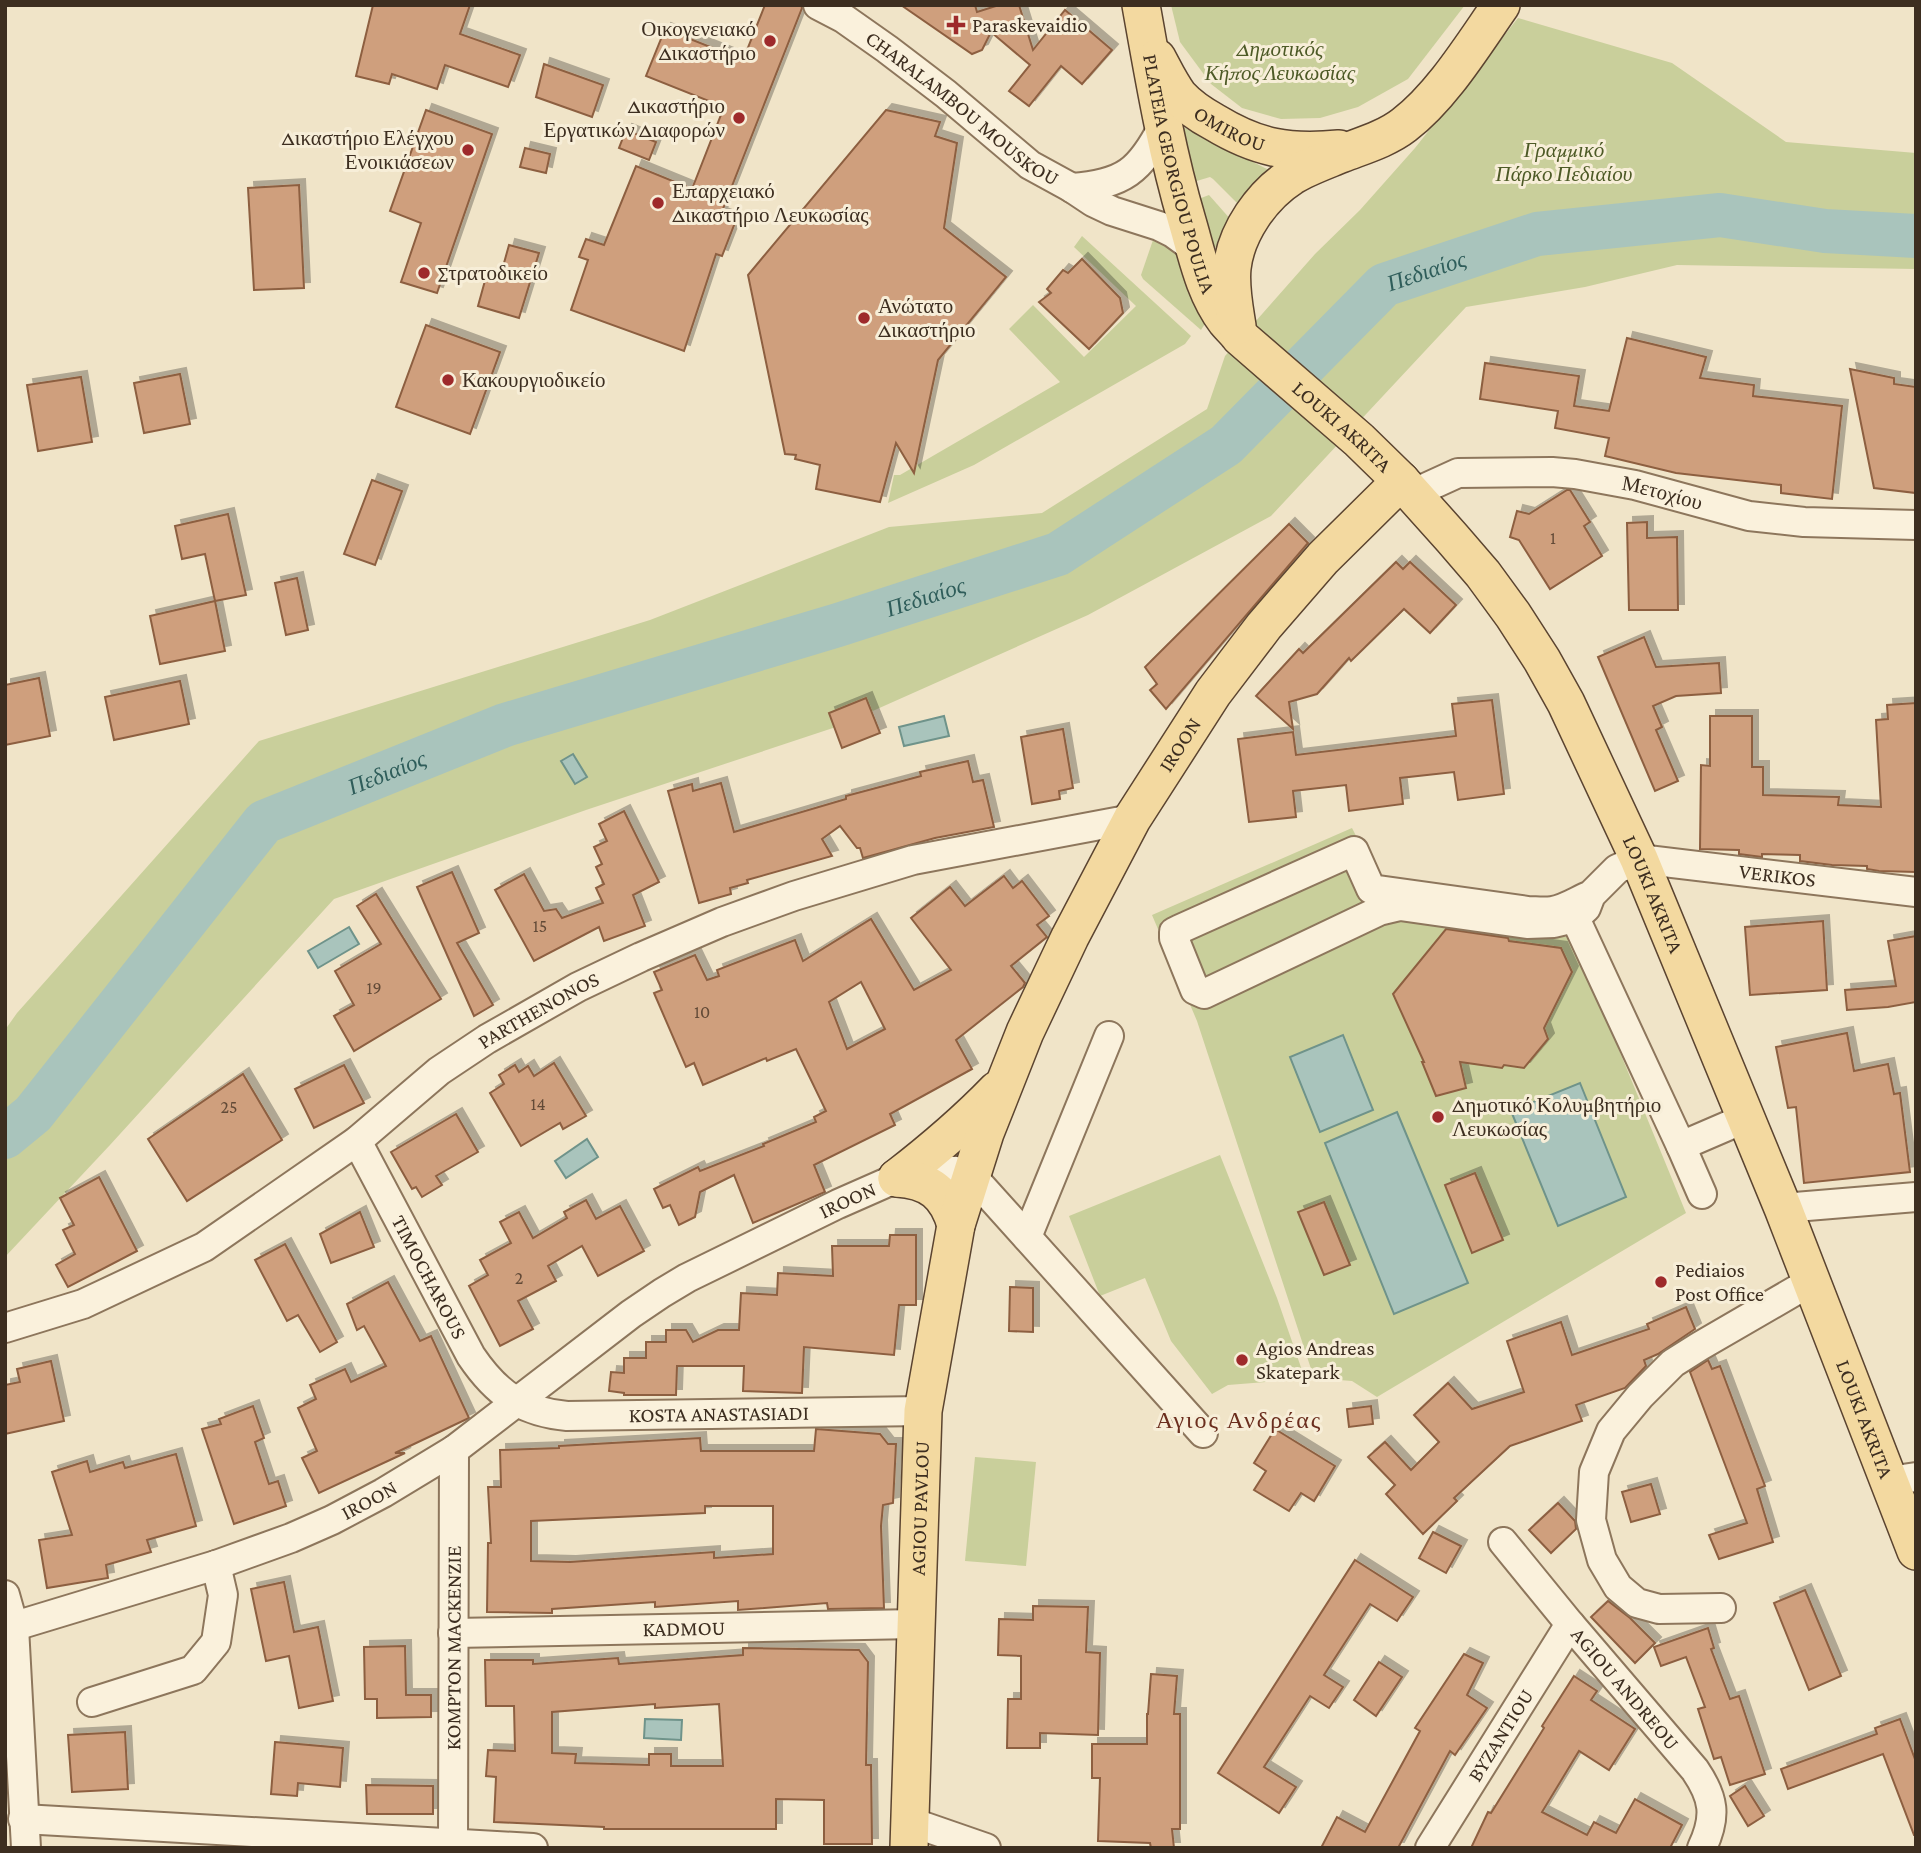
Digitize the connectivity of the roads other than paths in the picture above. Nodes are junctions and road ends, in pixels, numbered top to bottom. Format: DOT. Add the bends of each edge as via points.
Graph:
graph roads {
  1 [pos="818,5"];
  2 [pos="1501,5"];
  3 [pos="1144,20"];
  4 [pos="1163,125"];
  5 [pos="1356,148"];
  6 [pos="1072,188"];
  7 [pos="1195,249"];
  8 [pos="1239,335"];
  9 [pos="1407,488"];
  10 [pos="1916,526"];
  11 [pos="1132,818"];
  12 [pos="1639,859"];
  13 [pos="1916,892"];
  14 [pos="1591,895"];
  15 [pos="1575,918"];
  16 [pos="1109,1036"];
  17 [pos="1004,1081"];
  18 [pos="1746,1118"];
  19 [pos="357,1141"];
  20 [pos="1681,1146"];
  21 [pos="971,1175"];
  22 [pos="897,1178"];
  23 [pos="1702,1195"];
  24 [pos="1916,1197"];
  25 [pos="1783,1208"];
  26 [pos="956,1225"];
  27 [pos="1027,1237"];
  28 [pos="1812,1281"];
  29 [pos="5,1328"];
  30 [pos="516,1402"];
  31 [pos="923,1411"];
  32 [pos="1203,1433"];
  33 [pos="454,1450"];
  34 [pos="1903,1479"];
  35 [pos="1503,1542"];
  36 [pos="1916,1551"];
  37 [pos="216,1565"];
  38 [pos="5,1595"];
  39 [pos="1721,1608"];
  40 [pos="1570,1623"];
  41 [pos="915,1625"];
  42 [pos="10,1628"];
  43 [pos="453,1633"];
  44 [pos="92,1702"];
  45 [pos="23,1819"];
  46 [pos="910,1835"];
  47 [pos="452,1846"];
  48 [pos="26,1848"];
  49 [pos="533,1848"];
  50 [pos="986,1848"];
  51 [pos="1430,1848"];
  52 [pos="1702,1848"];
  1 -- 6 [label="street, CHARALAMBOU MOUSKOU" via="897,56 1030,165"];
  2 -- 5 [label="main road, OMIROU" via="1422,109 1402,127"];
  3 -- 4 [label="main road, PLATEIA GEORGIOU POULIA"];
  3 -- 5 [label="main road, OMIROU" via="1167,78 1200,114 1267,146 1294,151"];
  4 -- 6 [label="street, CHARALAMBOU MOUSKOU" via="1149,152 1128,174"];
  4 -- 7 [label="main road, PLATEIA GEORGIOU POULIA"];
  5 -- 8 [label="main road, OMIROU" via="1291,177 1274,190 1248,223 1232,268"];
  6 -- 7 [label="street, CHARALAMBOU MOUSKOU" via="1112,211 1173,233"];
  7 -- 8 [label="main road, PLATEIA GEORGIOU POULIA" via="1216,305"];
  8 -- 9 [label="main road, LOUKI AKRITA"];
  9 -- 10 [label="street, Μετοχίου" via="1458,473 1552,472 1634,485 1749,516"];
  9 -- 11 [label="main road, IROON" via="1323,558 1264,626 1213,693"];
  9 -- 12 [label="main road, LOUKI AKRITA" via="1483,573 1542,660 1582,734"];
  11 -- 17 [label="main road, IROON" via="1070,937"];
  11 -- 19 [label="street, PARTHENONOS" via="913,860 722,922 579,987 487,1039 439,1071"];
  12 -- 13 [label="street, VERIKOS"];
  12 -- 14 [label="street" via="1617,869"];
  12 -- 18 [label="main road, LOUKI AKRITA"];
  14 -- 15 [label="street"];
  14 -- 15 [label="street" via="1551,911 1528,911 1371,889 1354,851 1180,929 1174,938 1195,990 1204,994 1379,911 1400,906 1527,924"];
  15 -- 20 [label="street"];
  16 -- 27 [label="street"];
  17 -- 21 [label="main road, IROON"];
  17 -- 22 [label="main road" via="956,1130"];
  18 -- 20 [label="street"];
  18 -- 25 [label="main road, LOUKI AKRITA"];
  19 -- 29 [label="street, PARTHENONOS" via="204,1247 83,1304"];
  19 -- 30 [label="street, TIMOCHAROUS" via="471,1356 488,1380"];
  20 -- 23 [label="street"];
  21 -- 22 [label="street, IROON" via="931,1170"];
  21 -- 26 [label="main road, AGIOU PAVLOU"];
  21 -- 27 [label="street"];
  22 -- 26 [label="main road" via="919,1181 936,1191 949,1205"];
  22 -- 30 [label="street, IROON" via="719,1261 662,1293"];
  24 -- 25 [label="street"];
  25 -- 28 [label="main road, LOUKI AKRITA"];
  26 -- 31 [label="main road, AGIOU PAVLOU"];
  27 -- 32 [label="street"];
  28 -- 34 [label="main road, LOUKI AKRITA"];
  28 -- 39 [label="street" via="1673,1363 1611,1431 1594,1472 1591,1520 1602,1560 1618,1587 1637,1603 1659,1608"];
  30 -- 31 [label="street, KOSTA ANASTASIADI" via="567,1416"];
  30 -- 33 [label="street, IROON"];
  31 -- 41 [label="main road, AGIOU PAVLOU"];
  33 -- 37 [label="street, IROON" via="332,1520"];
  33 -- 43 [label="street, KOMPTON MACKENZIE"];
  34 -- 36 [label="main road, LOUKI AKRITA"];
  35 -- 40 [label="street, AGIOU ANDREOU"];
  37 -- 42 [label="street, IROON"];
  37 -- 44 [label="street" via="223,1595 216,1642 193,1670"];
  38 -- 42 [label="street"];
  40 -- 51 [label="street, BYZANTIOU"];
  40 -- 52 [label="street, AGIOU ANDREOU" via="1707,1787 1712,1817"];
  41 -- 43 [label="street, KADMOU"];
  41 -- 46 [label="main road, AGIOU PAVLOU"];
  42 -- 45 [label="street"];
  43 -- 47 [label="street, KOMPTON MACKENZIE"];
  45 -- 47 [label="street"];
  45 -- 48 [label="street"];
  46 -- 50 [label="street"];
  47 -- 49 [label="street"];
}
